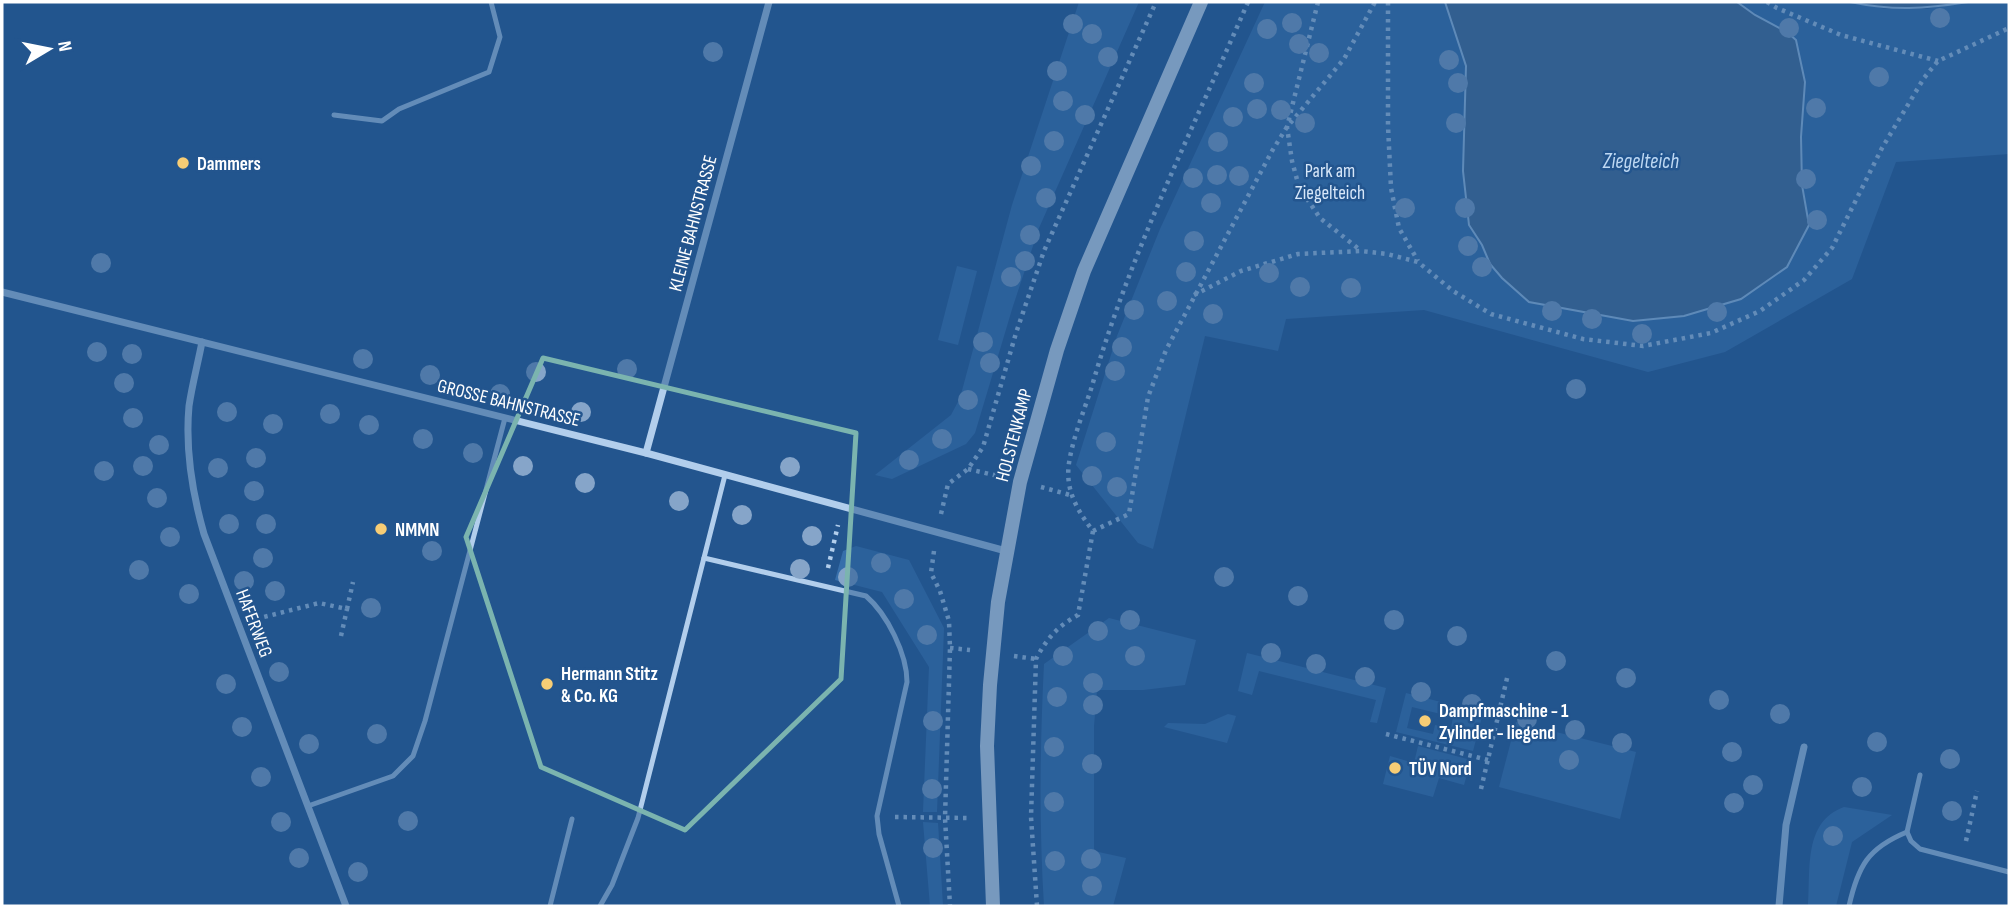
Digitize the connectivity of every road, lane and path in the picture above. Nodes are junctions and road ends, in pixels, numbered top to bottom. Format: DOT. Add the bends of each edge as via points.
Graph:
graph roads {
  1 [pos="491,2"];
  2 [pos="768,2"];
  3 [pos="1156,2"];
  4 [pos="1201,2"];
  5 [pos="1248,2"];
  6 [pos="1318,2"];
  7 [pos="1375,2"];
  8 [pos="1388,2"];
  9 [pos="1768,2"];
  10 [pos="2009,28"];
  11 [pos="1938,61"];
  12 [pos="334,115"];
  13 [pos="1287,127"];
  14 [pos="1361,251"];
  15 [pos="1418,262"];
  16 [pos="2,292"];
  17 [pos="1194,295"];
  18 [pos="202,342"];
  19 [pos="505,418"];
  20 [pos="646,453"];
  21 [pos="725,475"];
  22 [pos="945,497"];
  23 [pos="843,506"];
  24 [pos="1093,531"];
  25 [pos="1006,551"];
  26 [pos="704,558"];
  27 [pos="932,561"];
  28 [pos="353,582"];
  29 [pos="823,586"];
  30 [pos="347,609"];
  31 [pos="238,624"];
  32 [pos="341,636"];
  33 [pos="950,648"];
  34 [pos="960,649"];
  35 [pos="1026,657"];
  36 [pos="1036,659"];
  37 [pos="1508,674"];
  38 [pos="1387,734"];
  39 [pos="1804,747"];
  40 [pos="1488,760"];
  41 [pos="1920,775"];
  42 [pos="1481,789"];
  43 [pos="1977,791"];
  44 [pos="308,806"];
  45 [pos="877,816"];
  46 [pos="945,818"];
  47 [pos="572,819"];
  48 [pos="988,819"];
  49 [pos="1906,832"];
  50 [pos="1962,860"];
  51 [pos="2009,872"];
  52 [pos="346,906"];
  53 [pos="550,906"];
  54 [pos="600,906"];
  55 [pos="899,906"];
  56 [pos="950,906"];
  57 [pos="993,906"];
  58 [pos="1037,906"];
  59 [pos="1779,906"];
  60 [pos="1849,906"];
  1 -- 12 [label="lane" via="500,37 489,72 399,109 382,121"];
  2 -- 20 [label="street, KLEINE BAHNSTRASSE"];
  3 -- 22 [label="path" via="1044,251 983,447 968,469 948,484"];
  4 -- 25 [label="main road, HOLSTENKAMP" via="1084,271 1032,434"];
  5 -- 24 [label="path" via="1140,249 1095,375 1069,464 1070,495"];
  6 -- 13 [label="path"];
  7 -- 13 [label="path" via="1344,59"];
  8 -- 15 [label="path" via="1391,188 1399,228"];
  9 -- 11 [label="path" via="1840,35"];
  10 -- 11 [label="path"];
  11 -- 15 [label="path" via="1882,148 1832,248 1804,281 1760,311 1711,333 1643,346 1583,340 1491,314"];
  13 -- 14 [label="path" via="1298,187 1320,218"];
  13 -- 17 [label="path"];
  14 -- 15 [label="path"];
  14 -- 17 [label="path" via="1298,254 1241,271"];
  16 -- 18 [label="street, GROSSE BAHNSTRASSE"];
  17 -- 24 [label="path" via="1148,397 1129,514"];
  18 -- 19 [label="street, GROSSE BAHNSTRASSE"];
  18 -- 31 [label="street, HAFERWEG" via="190,404 189,467 204,534"];
  19 -- 20 [label="street, GROSSE BAHNSTRASSE"];
  19 -- 44 [label="lane" via="413,756 393,776"];
  20 -- 21 [label="street, GROSSE BAHNSTRASSE"];
  21 -- 23 [label="street, GROSSE BAHNSTRASSE"];
  21 -- 26 [label="lane"];
  23 -- 25 [label="street, GROSSE BAHNSTRASSE"];
  23 -- 29 [label="path"];
  24 -- 36 [label="path" via="1078,615 1047,639"];
  25 -- 48 [label="main road, HOLSTENKAMP" via="990,685"];
  26 -- 29 [label="lane"];
  26 -- 54 [label="lane" via="638,818"];
  27 -- 33 [label="path" via="931,573 949,621"];
  28 -- 30 [label="path"];
  29 -- 45 [label="lane" via="866,596 876,605 907,667"];
  30 -- 31 [label="path" via="319,603"];
  30 -- 32 [label="path"];
  31 -- 44 [label="street, HAFERWEG"];
  33 -- 34 [label="path"];
  33 -- 46 [label="path"];
  35 -- 36 [label="path"];
  36 -- 58 [label="path" via="1031,817"];
  37 -- 40 [label="path"];
  38 -- 40 [label="path"];
  39 -- 59 [label="street" via="1787,825"];
  40 -- 42 [label="path"];
  41 -- 49 [label="lane"];
  43 -- 50 [label="path"];
  44 -- 52 [label="street, HAFERWEG"];
  45 -- 46 [label="path"];
  45 -- 55 [label="lane"];
  46 -- 48 [label="path"];
  46 -- 56 [label="path"];
  47 -- 53 [label="lane"];
  48 -- 57 [label="main road, HOLSTENKAMP"];
  49 -- 50 [label="lane" via="1920,849"];
  49 -- 60 [label="lane" via="1875,849 1863,863"];
  50 -- 51 [label="lane"];
}
